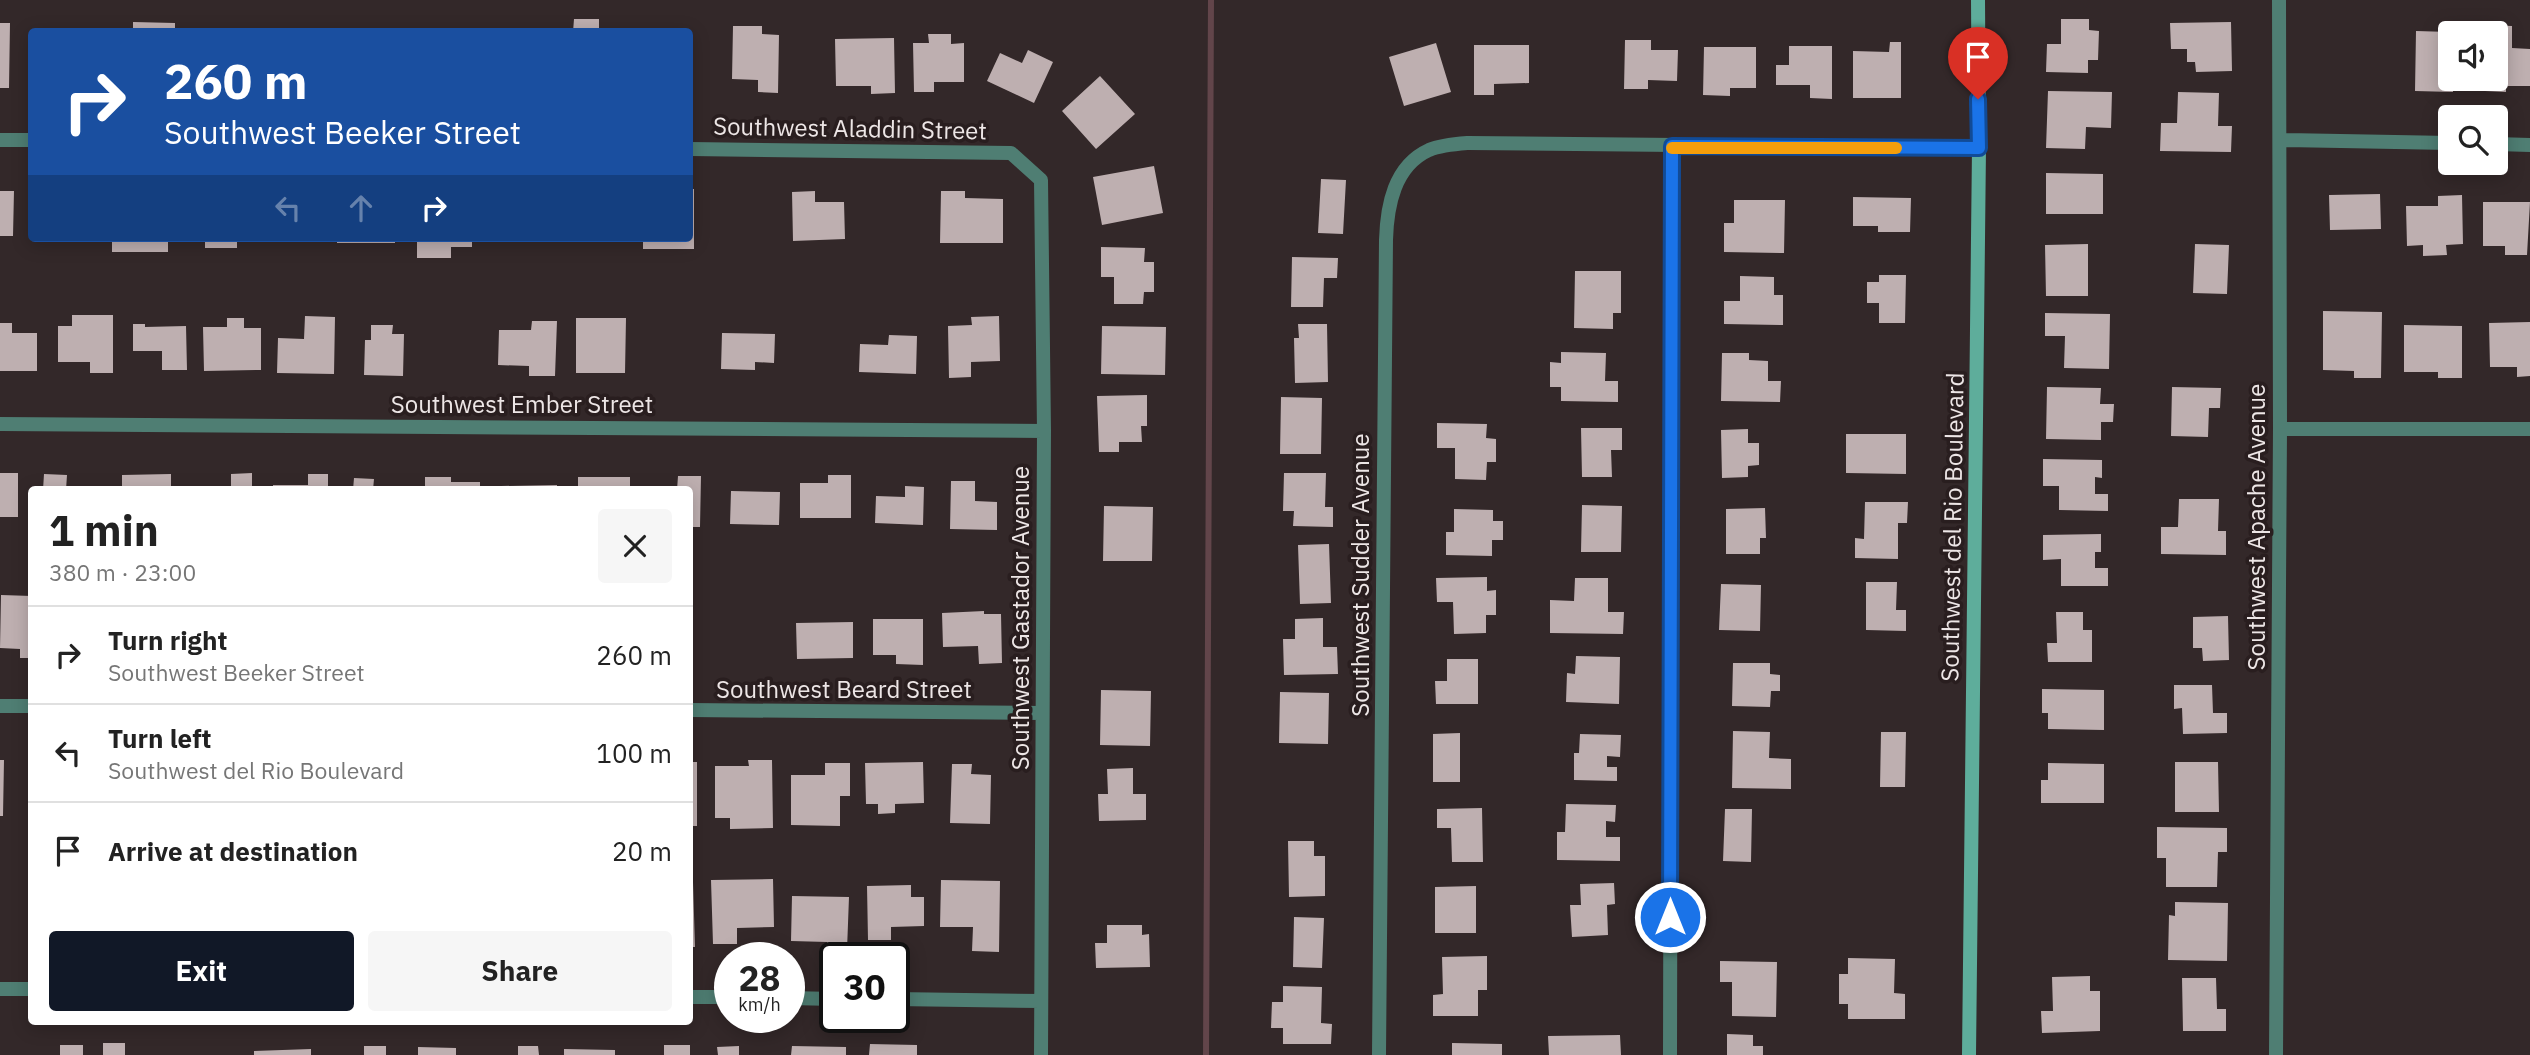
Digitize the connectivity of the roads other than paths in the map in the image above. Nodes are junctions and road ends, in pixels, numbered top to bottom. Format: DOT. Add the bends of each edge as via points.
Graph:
graph roads {
  1 [pos="1978,0"];
  2 [pos="2279,0"];
  3 [pos="0,140"];
  4 [pos="28,140"];
  5 [pos="2280,140"];
  6 [pos="2438,143"];
  7 [pos="2508,144"];
  8 [pos="2530,145"];
  9 [pos="1672,146"];
  10 [pos="1979,148"];
  11 [pos="693,149"];
  12 [pos="1041,180"];
  13 [pos="0,424"];
  14 [pos="2280,429"];
  15 [pos="2530,429"];
  16 [pos="1044,430"];
  17 [pos="0,706"];
  18 [pos="28,706"];
  19 [pos="693,710"];
  20 [pos="1041,713"];
  21 [pos="0,989"];
  22 [pos="28,989"];
  23 [pos="693,997"];
  24 [pos="714,997"];
  25 [pos="910,999"];
  26 [pos="1041,1001"];
  27 [pos="1041,1055"];
  28 [pos="1380,1055"];
  29 [pos="1670,1055"];
  30 [pos="1969,1055"];
  31 [pos="2276,1055"];
  1 -- 10 [label="street, Southwest del Rio Boulevard"];
  2 -- 5 [label="street, Southwest Apache Avenue"];
  3 -- 4 [label="street"];
  5 -- 6 [label="street"];
  5 -- 14 [label="street, Southwest Apache Avenue"];
  7 -- 8 [label="street"];
  9 -- 10 [label="street, Southwest Sudder Avenue"];
  9 -- 28 [label="street, Southwest Sudder Avenue" via="1468,142 1428,150 1399,179 1387,214"];
  9 -- 29 [label="street"];
  10 -- 30 [label="street, Southwest del Rio Boulevard"];
  11 -- 12 [label="street, Southwest Aladdin Street" via="1011,153"];
  12 -- 16 [label="street, Southwest Gastador Avenue"];
  13 -- 16 [label="street, Southwest Ember Street"];
  14 -- 15 [label="street"];
  14 -- 31 [label="street, Southwest Apache Avenue"];
  16 -- 20 [label="street, Southwest Gastador Avenue"];
  17 -- 18 [label="street"];
  19 -- 20 [label="street, Southwest Beard Street"];
  20 -- 26 [label="street, Southwest Gastador Avenue"];
  21 -- 22 [label="street"];
  23 -- 24 [label="street"];
  25 -- 26 [label="street"];
  26 -- 27 [label="street, Southwest Gastador Avenue"];
}
